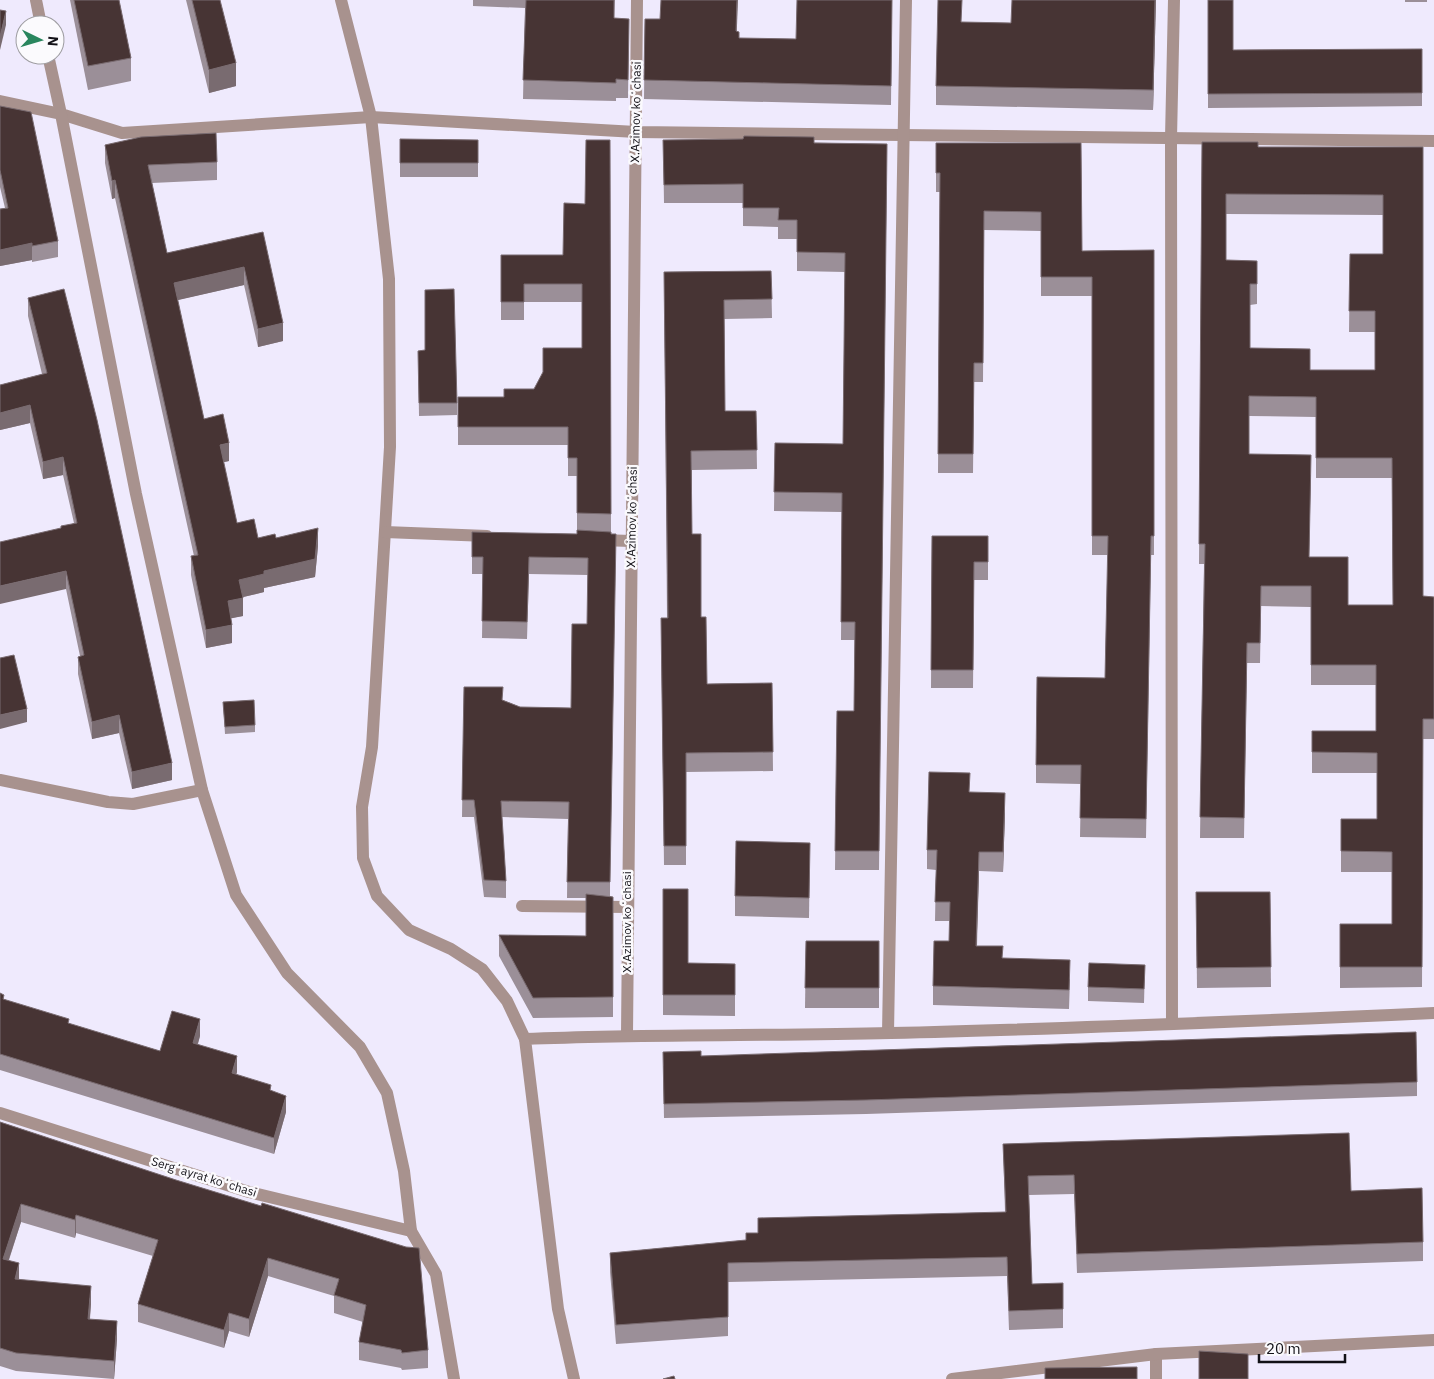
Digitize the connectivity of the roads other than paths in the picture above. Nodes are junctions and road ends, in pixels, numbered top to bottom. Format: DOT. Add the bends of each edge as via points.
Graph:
graph roads {
  1 [pos="36,0"];
  2 [pos="341,0"];
  3 [pos="637,0"];
  4 [pos="906,0"];
  5 [pos="1174,0"];
  6 [pos="39,15"];
  7 [pos="50,65"];
  8 [pos="0,101"];
  9 [pos="61,114"];
  10 [pos="371,117"];
  11 [pos="636,132"];
  12 [pos="902,135"];
  13 [pos="1171,138"];
  14 [pos="1434,141"];
  15 [pos="385,532"];
  16 [pos="503,536"];
  17 [pos="592,540"];
  18 [pos="631,541"];
  19 [pos="0,780"];
  20 [pos="202,790"];
  21 [pos="522,906"];
  22 [pos="627,907"];
  23 [pos="1434,1012"];
  24 [pos="1172,1024"];
  25 [pos="888,1033"];
  26 [pos="627,1034"];
  27 [pos="525,1039"];
  28 [pos="0,1113"];
  29 [pos="411,1231"];
  30 [pos="1434,1340"];
  31 [pos="1156,1354"];
  32 [pos="454,1379"];
  33 [pos="574,1379"];
  34 [pos="952,1379"];
  35 [pos="1156,1379"];
  1 -- 6 [label="street"];
  2 -- 10 [label="street"];
  3 -- 11 [label="street, X.Azimov koʻchasi"];
  4 -- 12 [label="street"];
  5 -- 13 [label="street"];
  7 -- 9 [label="street"];
  8 -- 9 [label="street"];
  9 -- 10 [label="street" via="122,132"];
  9 -- 20 [label="street" via="136,494"];
  10 -- 11 [label="street"];
  10 -- 15 [label="street" via="389,279 390,447"];
  11 -- 12 [label="street"];
  11 -- 18 [label="street, X.Azimov koʻchasi"];
  12 -- 13 [label="street"];
  12 -- 25 [label="street"];
  13 -- 14 [label="street"];
  13 -- 24 [label="street"];
  15 -- 16 [label="street"];
  15 -- 27 [label="street" via="372,747 362,807 363,858 377,896 409,930 451,949 482,969 507,1001"];
  17 -- 18 [label="street"];
  18 -- 22 [label="street, X.Azimov koʻchasi"];
  19 -- 20 [label="street" via="132,804"];
  20 -- 29 [label="street" via="236,895 287,973 360,1047 387,1093 404,1171"];
  21 -- 22 [label="street"];
  22 -- 26 [label="street, X.Azimov koʻchasi"];
  23 -- 24 [label="street"];
  24 -- 25 [label="street"];
  25 -- 26 [label="street"];
  26 -- 27 [label="street"];
  27 -- 33 [label="street" via="558,1309"];
  28 -- 29 [label="street, Sergʻayrat koʻchasi" via="249,1192"];
  29 -- 32 [label="street" via="436,1274"];
  30 -- 31 [label="street"];
  31 -- 34 [label="street"];
  31 -- 35 [label="street"];
}
